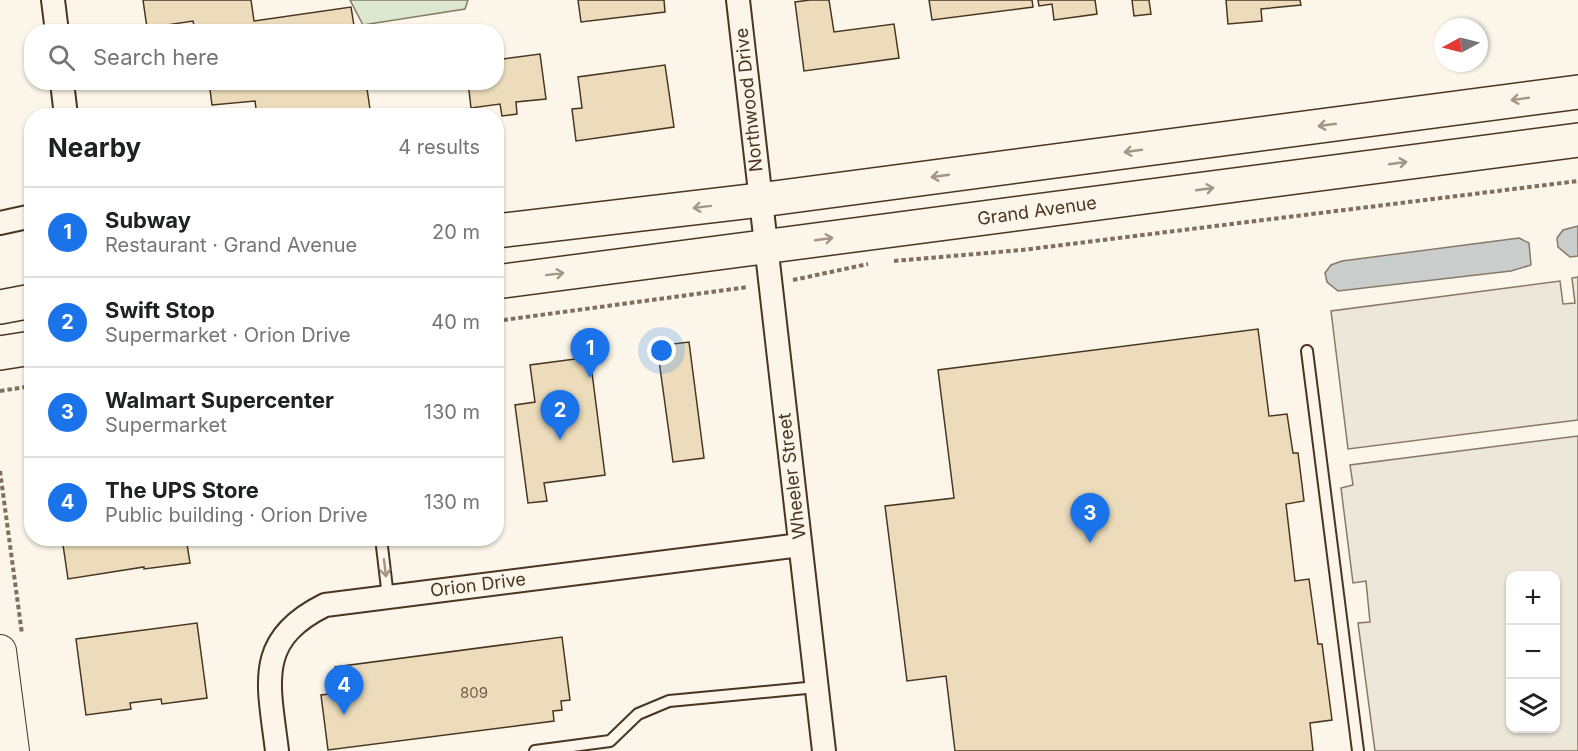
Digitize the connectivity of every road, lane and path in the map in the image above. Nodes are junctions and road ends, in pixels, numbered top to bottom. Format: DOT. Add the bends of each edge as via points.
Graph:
graph roads {
  1 [pos="53,0"];
  2 [pos="738,0"];
  3 [pos="56,24"];
  4 [pos="63,90"];
  5 [pos="1578,92"];
  6 [pos="65,108"];
  7 [pos="1578,140"];
  8 [pos="1578,181"];
  9 [pos="760,200"];
  10 [pos="24,218"];
  11 [pos="0,223"];
  12 [pos="504,230"];
  13 [pos="766,247"];
  14 [pos="875,262"];
  15 [pos="887,262"];
  16 [pos="798,279"];
  17 [pos="504,281"];
  18 [pos="739,289"];
  19 [pos="24,302"];
  20 [pos="0,307"];
  21 [pos="504,320"];
  22 [pos="24,349"];
  23 [pos="1307,351"];
  24 [pos="0,353"];
  25 [pos="24,387"];
  26 [pos="0,391"];
  27 [pos="0,471"];
  28 [pos="800,545"];
  29 [pos="382,546"];
  30 [pos="388,597"];
  31 [pos="12,649"];
  32 [pos="817,687"];
  33 [pos="13,751"];
  34 [pos="277,751"];
  35 [pos="535,751"];
  36 [pos="824,751"];
  37 [pos="1358,751"];
  1 -- 3 [label="street"];
  2 -- 9 [label="street, Northwood Drive"];
  4 -- 6 [label="street"];
  5 -- 9 [label="main road, one-way"];
  13 -- 7 [label="main road, Grand Avenue, one-way"];
  8 -- 15 [label="path" via="1022,250"];
  9 -- 12 [label="main road, one-way"];
  9 -- 13 [label="street, Wheeler Street"];
  10 -- 11 [label="street"];
  17 -- 13 [label="main road, Grand Avenue, one-way"];
  13 -- 28 [label="street, Wheeler Street"];
  14 -- 16 [label="path"];
  18 -- 21 [label="path"];
  19 -- 20 [label="main road"];
  22 -- 24 [label="main road"];
  23 -- 37 [label="lane"];
  25 -- 26 [label="path"];
  27 -- 31 [label="path"];
  28 -- 30 [label="street, Orion Drive"];
  28 -- 32 [label="street, Wheeler Street"];
  29 -- 30 [label="lane, one-way"];
  30 -- 34 [label="street, Orion Drive" via="325,605 301,617 282,636 272,661 270,691"];
  31 -- 33 [label="street"];
  32 -- 35 [label="lane" via="669,701 638,714 610,741"];
  32 -- 36 [label="street, Wheeler Street"];
}
